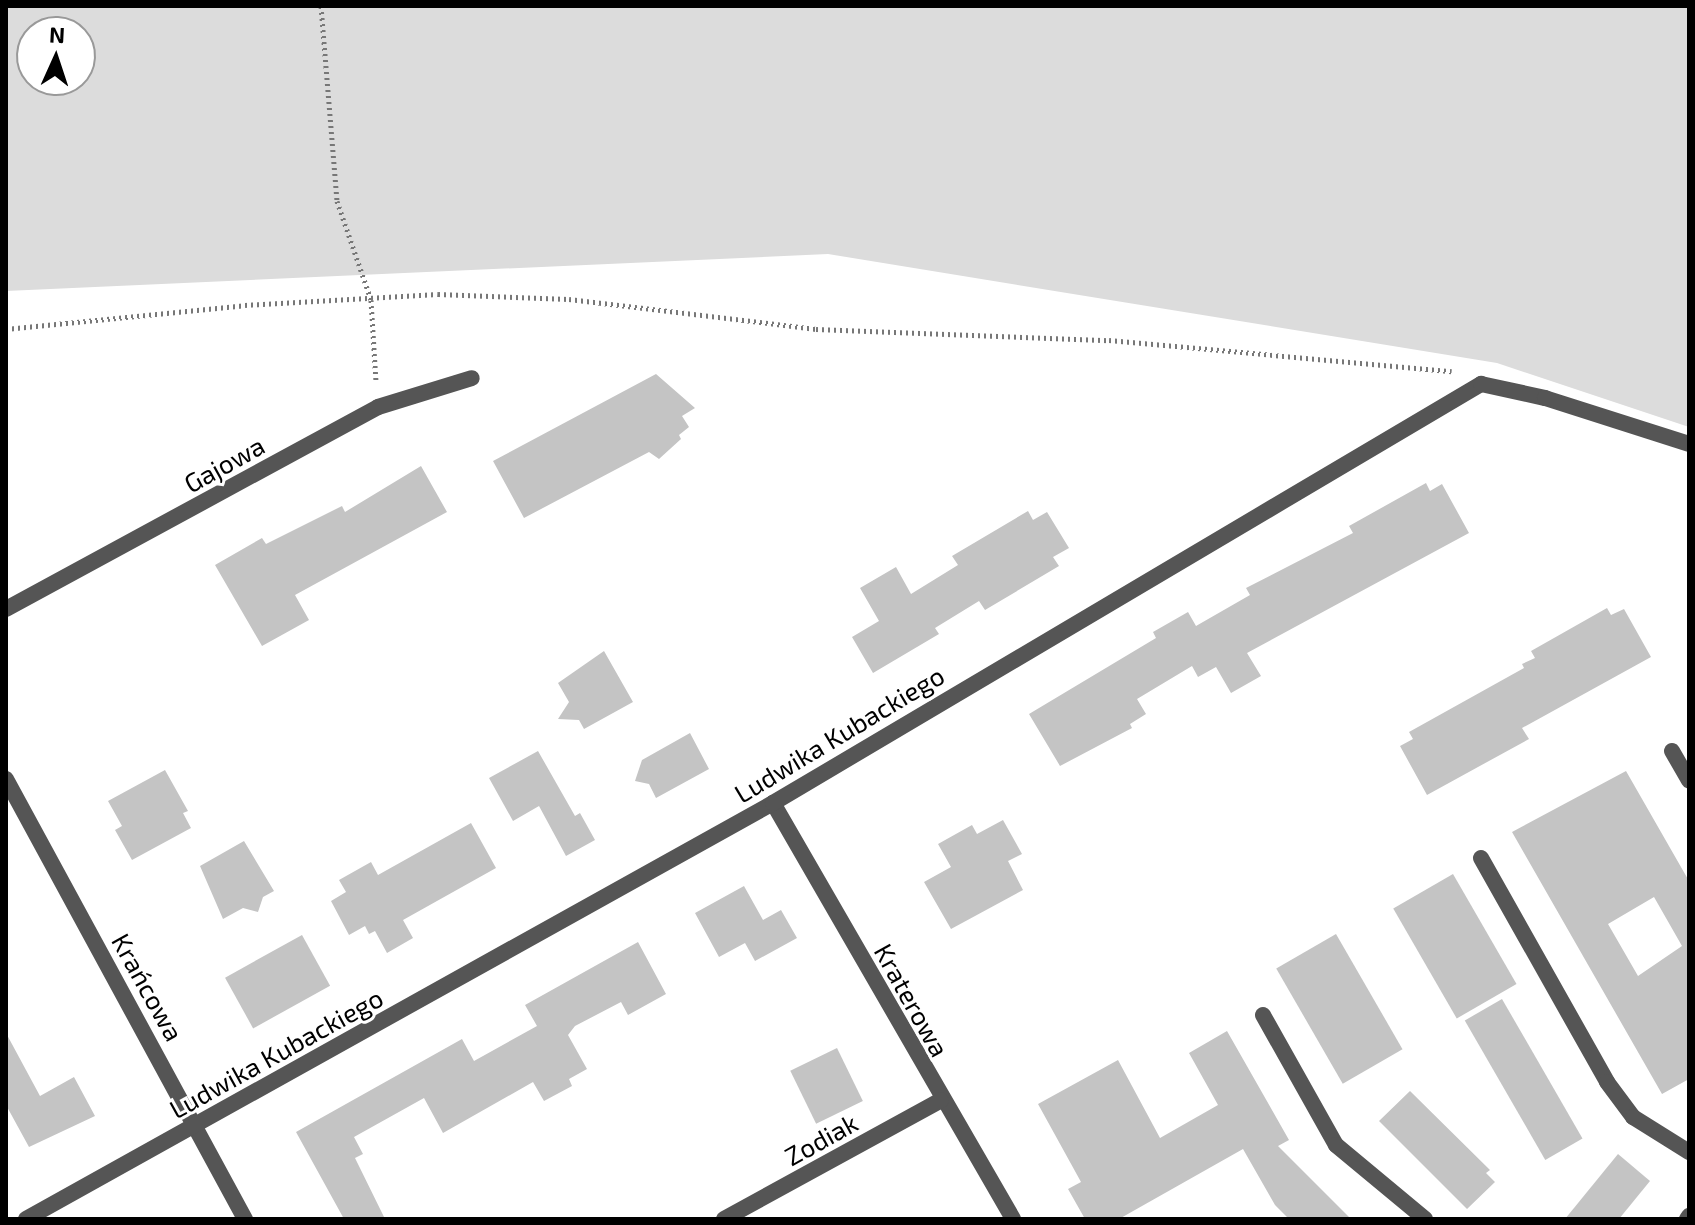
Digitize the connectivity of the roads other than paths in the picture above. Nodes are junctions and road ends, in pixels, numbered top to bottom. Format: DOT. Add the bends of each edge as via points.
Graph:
graph roads {
  1 [pos="472,378"];
  2 [pos="1689,444"];
  3 [pos="6,609"];
  4 [pos="1672,751"];
  5 [pos="6,779"];
  6 [pos="1689,780"];
  7 [pos="773,803"];
  8 [pos="1481,858"];
  9 [pos="1263,1015"];
  10 [pos="941,1100"];
  11 [pos="195,1125"];
  12 [pos="1689,1152"];
  13 [pos="26,1219"];
  14 [pos="245,1219"];
  15 [pos="724,1219"];
  16 [pos="1013,1219"];
  17 [pos="1425,1219"];
  1 -- 3 [label="street, Gajowa" via="378,407"];
  2 -- 7 [label="street, Ludwika Kubackiego" via="1545,398 1481,384"];
  4 -- 6 [label="street"];
  5 -- 11 [label="street, Krańcowa"];
  7 -- 10 [label="street, Kraterowa"];
  7 -- 11 [label="street, Ludwika Kubackiego"];
  8 -- 12 [label="street" via="1607,1082 1633,1117"];
  9 -- 17 [label="street" via="1336,1145"];
  10 -- 15 [label="street, Zodiak"];
  10 -- 16 [label="street, Kraterowa"];
  11 -- 13 [label="street, Ludwika Kubackiego"];
  11 -- 14 [label="street, Krańcowa"];
}
